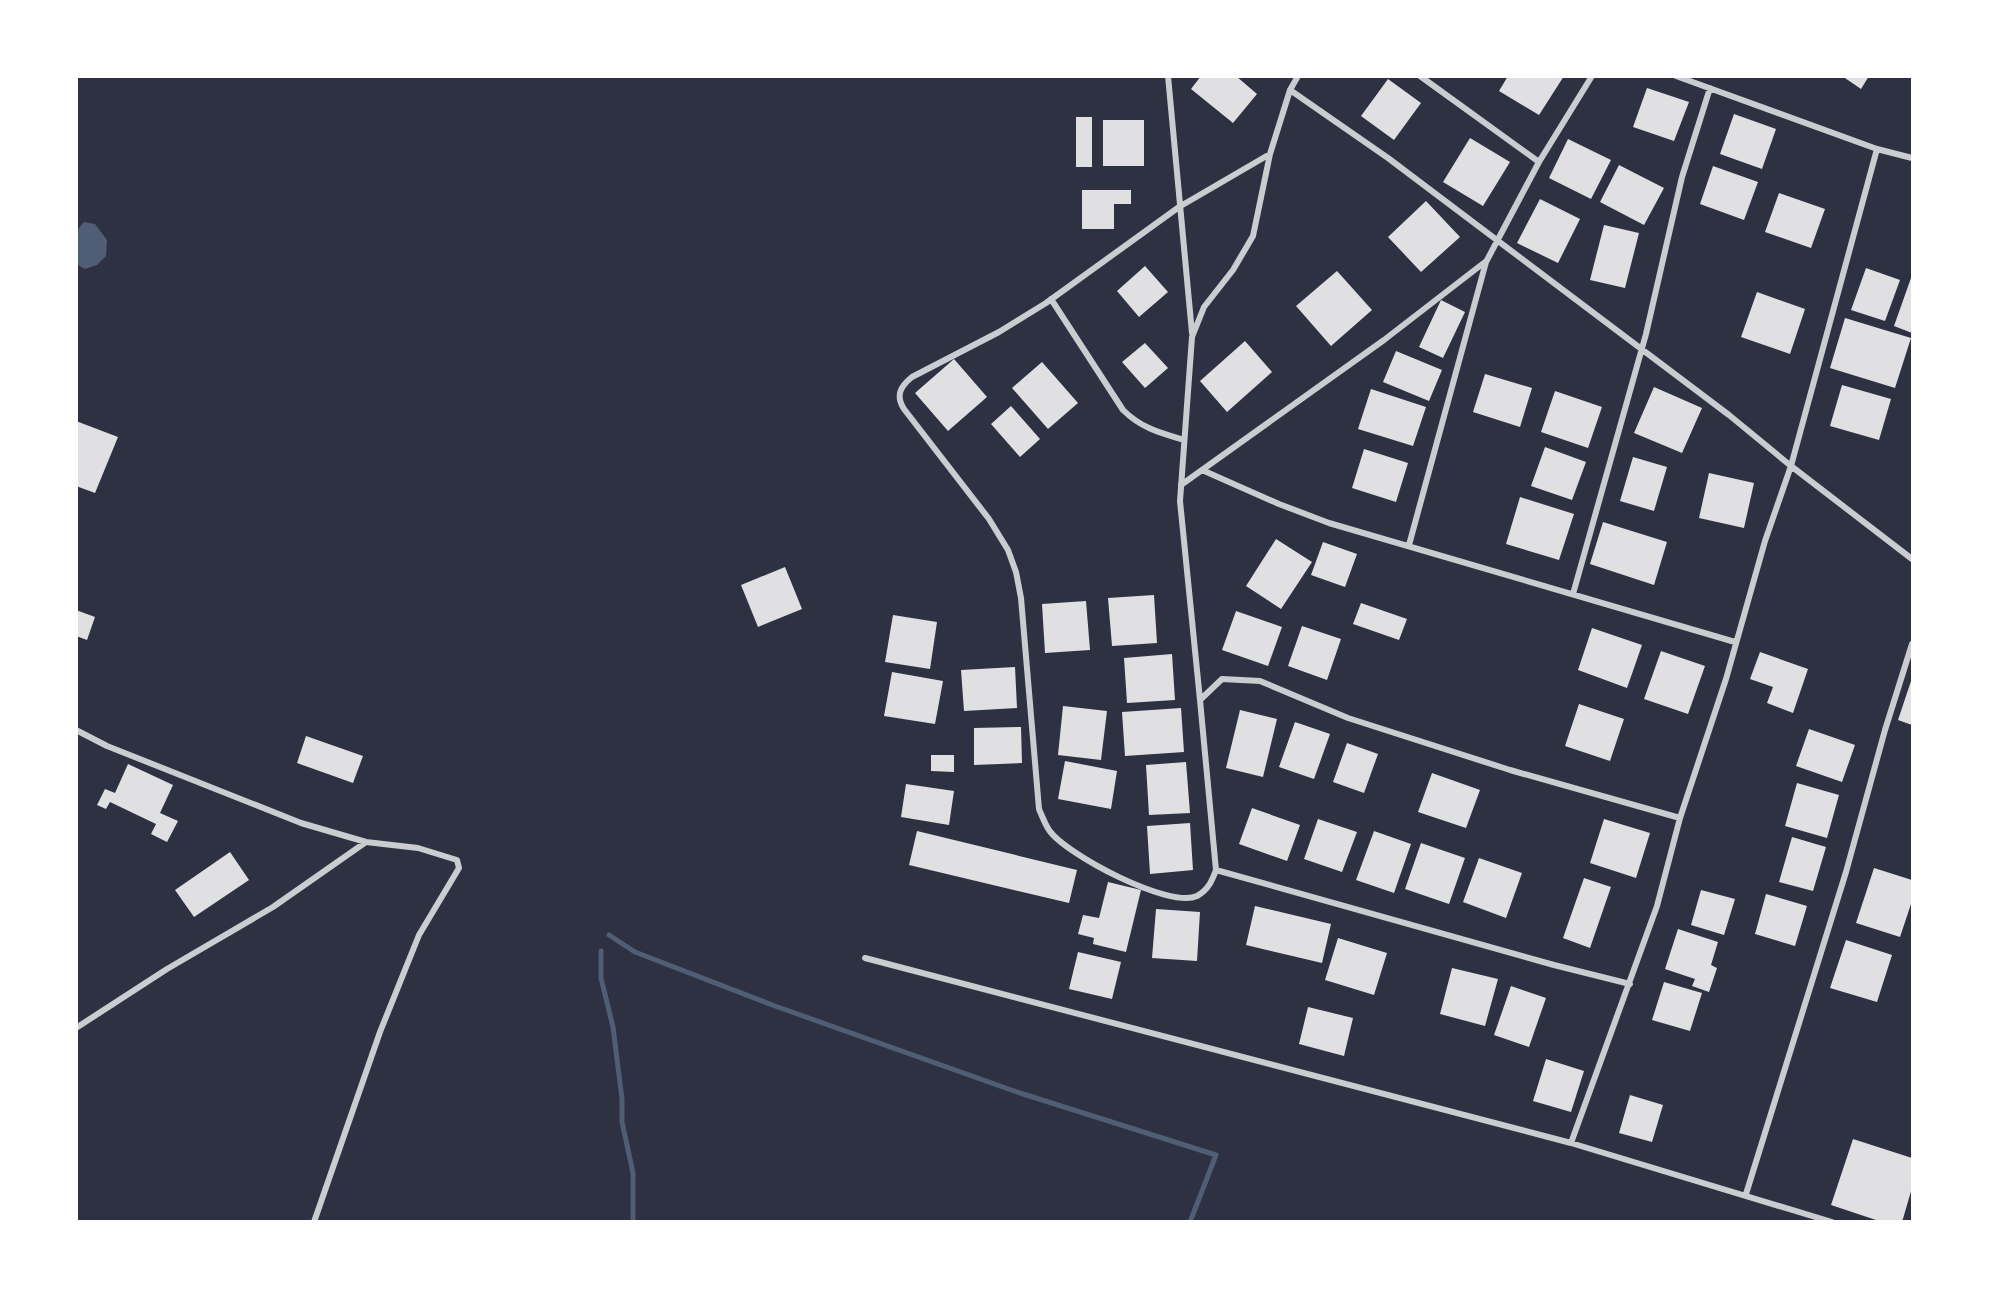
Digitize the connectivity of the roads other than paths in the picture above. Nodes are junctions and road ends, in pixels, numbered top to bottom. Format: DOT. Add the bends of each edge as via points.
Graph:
graph roads {
  1 [pos="1168,76"];
  2 [pos="1298,76"];
  3 [pos="1420,76"];
  4 [pos="1592,76"];
  5 [pos="1676,76"];
  6 [pos="1710,88"];
  7 [pos="1290,90"];
  8 [pos="1878,149"];
  9 [pos="1270,154"];
  10 [pos="1912,158"];
  11 [pos="1539,162"];
  12 [pos="1179,207"];
  13 [pos="1498,242"];
  14 [pos="1486,262"];
  15 [pos="1051,299"];
  16 [pos="1192,337"];
  17 [pos="1641,350"];
  18 [pos="1184,440"];
  19 [pos="1791,466"];
  20 [pos="1202,470"];
  21 [pos="1181,485"];
  22 [pos="1409,545"];
  23 [pos="1912,559"];
  24 [pos="1573,594"];
  25 [pos="1735,642"];
  26 [pos="1912,644"];
  27 [pos="1200,700"];
  28 [pos="76,730"];
  29 [pos="1680,818"];
  30 [pos="366,842"];
  31 [pos="1216,870"];
  32 [pos="865,958"];
  33 [pos="1630,984"];
  34 [pos="76,1028"];
  35 [pos="1571,1143"];
  36 [pos="1746,1194"];
  37 [pos="314,1221"];
  38 [pos="1833,1221"];
  1 -- 12 [label="street"];
  2 -- 7 [label="street"];
  3 -- 11 [label="street"];
  4 -- 11 [label="street"];
  5 -- 6 [label="street"];
  6 -- 8 [label="street"];
  6 -- 17 [label="street" via="1682,177"];
  7 -- 9 [label="street"];
  7 -- 13 [label="street"];
  8 -- 10 [label="street"];
  8 -- 19 [label="street"];
  9 -- 12 [label="street"];
  9 -- 16 [label="street" via="1252,236 1233,270 1204,307"];
  11 -- 13 [label="street"];
  12 -- 15 [label="street"];
  12 -- 16 [label="street"];
  13 -- 14 [label="street"];
  13 -- 17 [label="street"];
  14 -- 20 [label="street"];
  14 -- 22 [label="street"];
  15 -- 18 [label="street" via="1135,423"];
  15 -- 31 [label="street" via="999,332 912,377 903,385 900,402 1008,550 1021,598 1039,809 1049,831 1066,847 1153,894 1197,896 1210,886"];
  16 -- 18 [label="street"];
  17 -- 19 [label="street"];
  17 -- 24 [label="street"];
  18 -- 21 [label="street"];
  19 -- 23 [label="street"];
  19 -- 25 [label="street"];
  20 -- 21 [label="street"];
  20 -- 22 [label="street" via="1329,523"];
  21 -- 27 [label="street" via="1183,543"];
  22 -- 24 [label="street"];
  24 -- 25 [label="street"];
  25 -- 29 [label="street"];
  26 -- 36 [label="street"];
  27 -- 29 [label="street" via="1222,679 1260,681 1368,725"];
  27 -- 31 [label="street"];
  28 -- 30 [label="street" via="107,746 301,822"];
  29 -- 33 [label="street" via="1657,906"];
  30 -- 34 [label="street" via="273,907 176,963"];
  30 -- 37 [label="street" via="439,854 456,860 459,868 419,935 380,1032"];
  31 -- 33 [label="street"];
  32 -- 35 [label="street"];
  33 -- 35 [label="street"];
  35 -- 36 [label="street"];
  36 -- 38 [label="street"];
}
